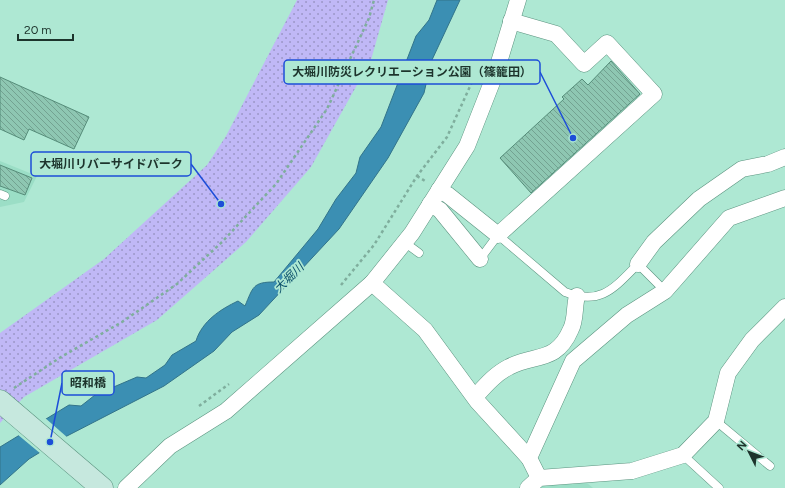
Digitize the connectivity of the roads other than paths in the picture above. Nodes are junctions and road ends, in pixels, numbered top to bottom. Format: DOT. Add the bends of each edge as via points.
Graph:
graph roads {
  1 [pos="518,0"];
  2 [pos="511,21"];
  3 [pos="785,157"];
  4 [pos="438,190"];
  5 [pos="785,198"];
  6 [pos="430,204"];
  7 [pos="498,235"];
  8 [pos="404,242"];
  9 [pos="419,253"];
  10 [pos="480,259"];
  11 [pos="638,264"];
  12 [pos="372,283"];
  13 [pos="665,290"];
  14 [pos="577,296"];
  15 [pos="785,308"];
  16 [pos="475,397"];
  17 [pos="8,400"];
  18 [pos="716,421"];
  19 [pos="683,455"];
  20 [pos="529,458"];
  21 [pos="770,466"];
  22 [pos="95,482"];
  23 [pos="533,483"];
  24 [pos="126,488"];
  25 [pos="719,488"];
  1 -- 2 [label="street"];
  2 -- 4 [label="street" via="496,72 467,146"];
  2 -- 7 [label="street" via="556,34 584,64 607,43 654,94"];
  3 -- 11 [label="street" via="768,164 742,169 699,198 654,242"];
  4 -- 6 [label="street"];
  4 -- 7 [label="street"];
  5 -- 13 [label="street" via="729,218"];
  6 -- 8 [label="street"];
  6 -- 10 [label="street" via="440,210"];
  7 -- 10 [label="lane"];
  7 -- 14 [label="lane" via="565,292"];
  8 -- 9 [label="lane"];
  8 -- 12 [label="street"];
  11 -- 13 [label="lane"];
  11 -- 14 [label="lane" via="615,287 599,296"];
  12 -- 16 [label="street" via="414,313"];
  12 -- 24 [label="street" via="226,411 170,446"];
  13 -- 20 [label="street" via="627,314 572,360"];
  14 -- 16 [label="street" via="571,329 555,352 509,367 497,374"];
  15 -- 18 [label="street" via="752,340 728,374"];
  16 -- 20 [label="street"];
  17 -- 22 [label="street"];
  18 -- 19 [label="street"];
  18 -- 21 [label="lane"];
  19 -- 23 [label="street" via="632,471"];
  19 -- 25 [label="lane"];
  20 -- 23 [label="street"];
}
